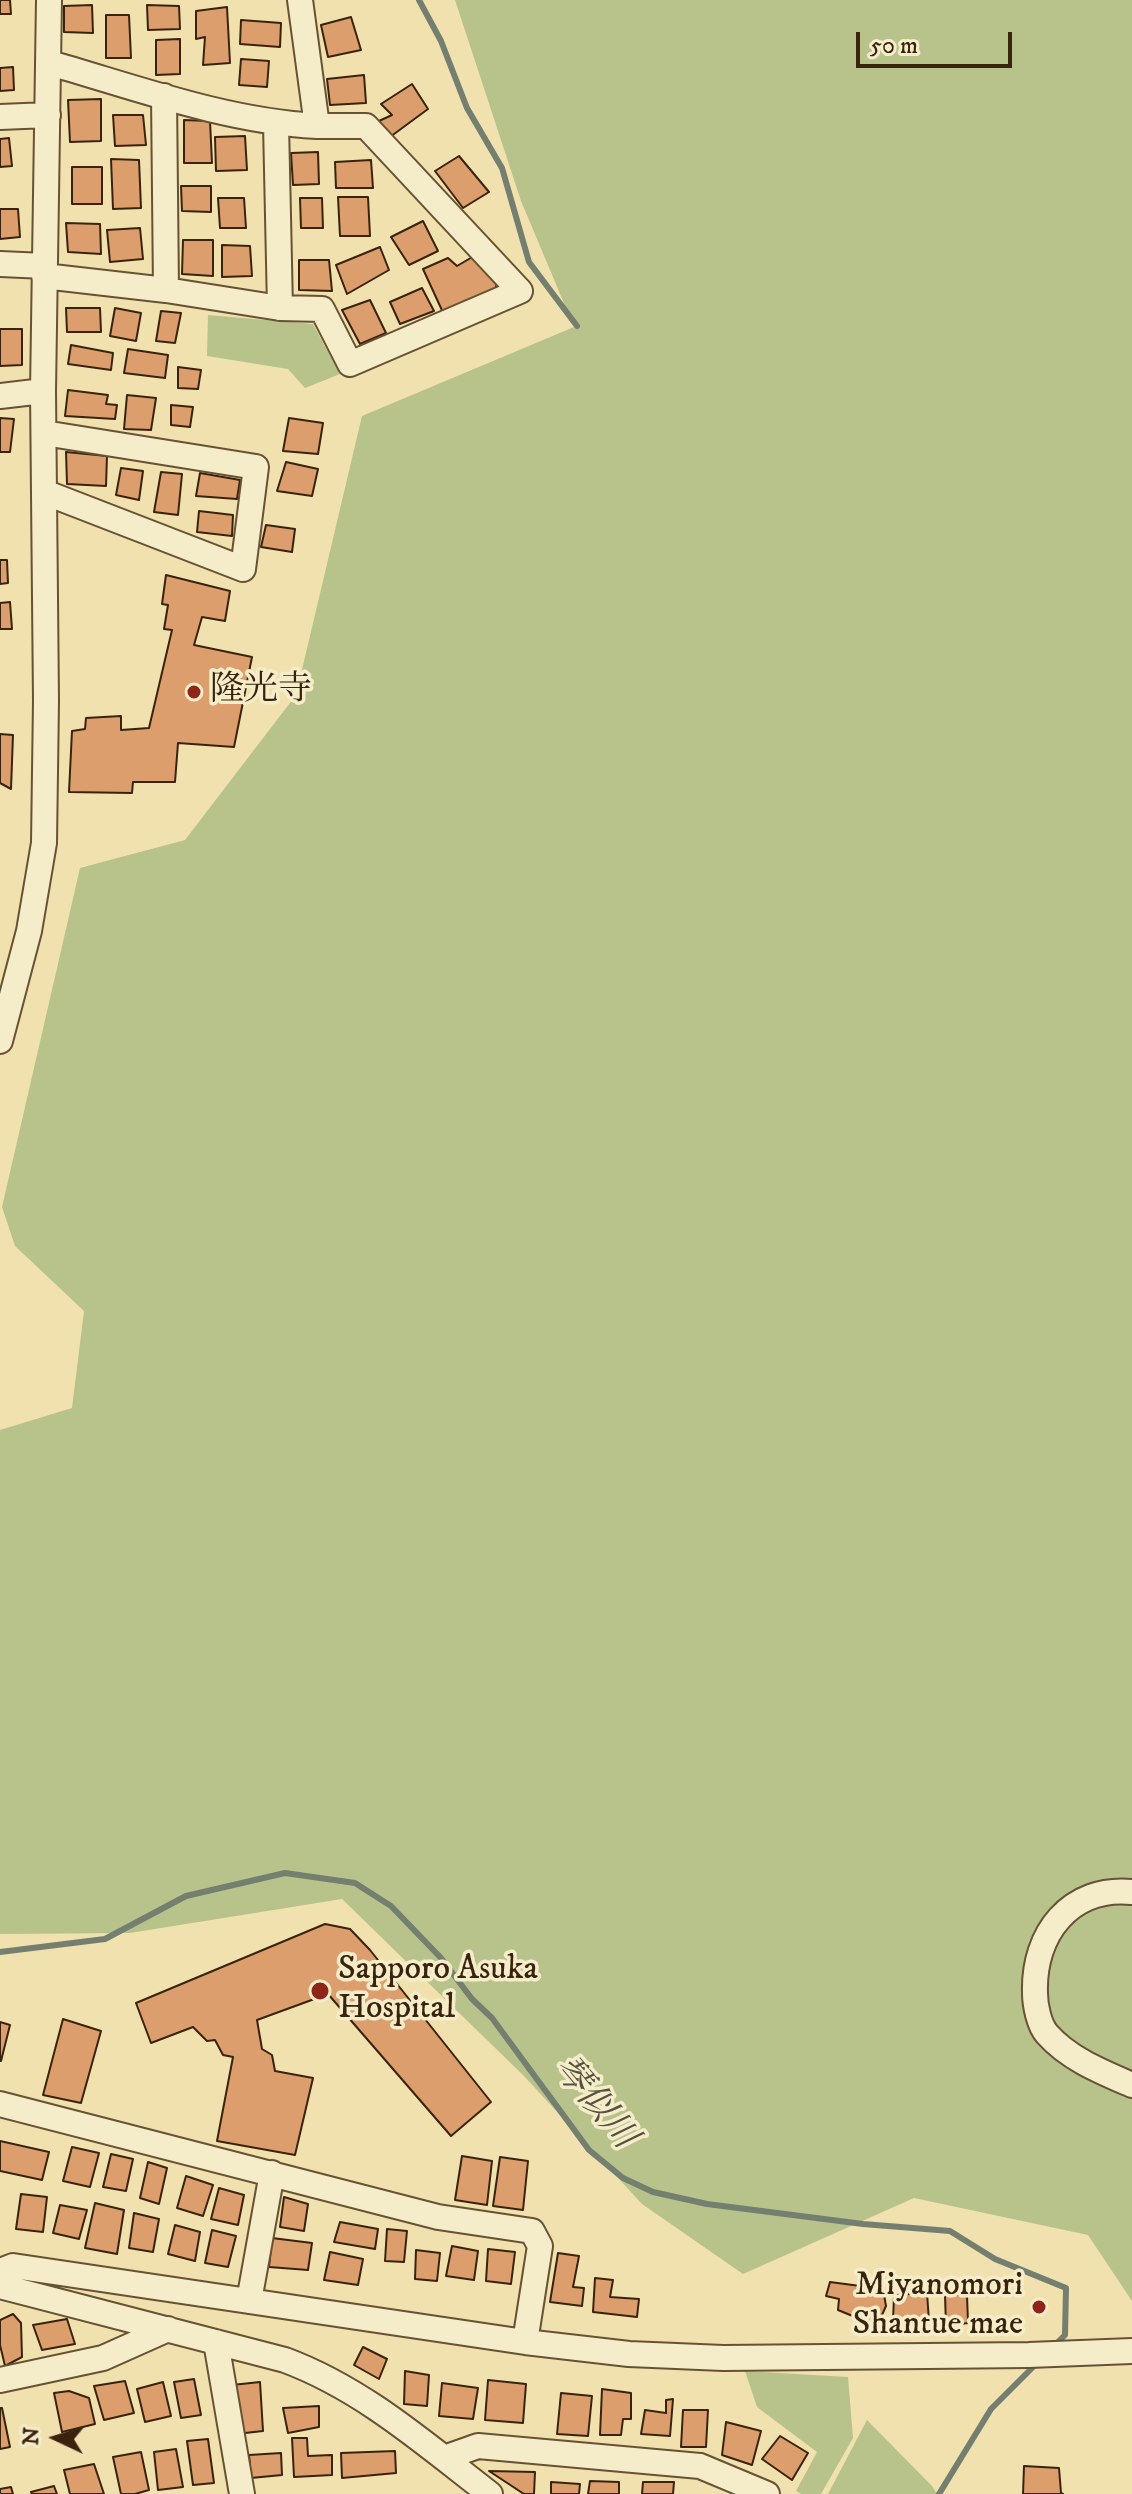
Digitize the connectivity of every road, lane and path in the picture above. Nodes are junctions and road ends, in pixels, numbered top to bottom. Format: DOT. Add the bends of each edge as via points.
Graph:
graph roads {
  1 [pos="49,0"];
  2 [pos="300,0"];
  3 [pos="50,63"];
  4 [pos="164,96"];
  5 [pos="48,115"];
  6 [pos="0,117"];
  7 [pos="276,124"];
  8 [pos="317,126"];
  9 [pos="0,264"];
  10 [pos="45,271"];
  11 [pos="166,290"];
  12 [pos="280,308"];
  13 [pos="43,391"];
  14 [pos="0,396"];
  15 [pos="44,433"];
  16 [pos="44,492"];
  17 [pos="0,1041"];
  18 [pos="1132,1892"];
  19 [pos="1132,2085"];
  20 [pos="0,2104"];
  21 [pos="272,2173"];
  22 [pos="0,2271"];
  23 [pos="0,2286"];
  24 [pos="249,2301"];
  25 [pos="168,2329"];
  26 [pos="216,2342"];
  27 [pos="525,2342"];
  28 [pos="1132,2351"];
  29 [pos="0,2380"];
  30 [pos="444,2458"];
  31 [pos="242,2494"];
  32 [pos="490,2494"];
  33 [pos="767,2494"];
  1 -- 3 [label="street"];
  2 -- 8 [label="street"];
  3 -- 4 [label="street"];
  3 -- 5 [label="street"];
  4 -- 7 [label="street"];
  4 -- 11 [label="street"];
  5 -- 6 [label="street"];
  5 -- 10 [label="street"];
  7 -- 8 [label="street"];
  7 -- 12 [label="street"];
  8 -- 12 [label="street" via="366,126 520,291 350,364 322,309"];
  9 -- 10 [label="street"];
  10 -- 11 [label="street"];
  10 -- 13 [label="street"];
  11 -- 12 [label="street"];
  13 -- 14 [label="street"];
  13 -- 15 [label="street"];
  15 -- 16 [label="street"];
  15 -- 16 [label="street" via="256,467 243,569"];
  16 -- 17 [label="street" via="44,843 29,931"];
  18 -- 19 [label="street" via="1104,1892 1053,1922 1034,1973 1035,2003 1044,2032 1066,2051"];
  20 -- 21 [label="street"];
  21 -- 24 [label="street"];
  21 -- 27 [label="street" via="438,2217 532,2231 540,2246"];
  22 -- 24 [label="street" via="13,2266"];
  23 -- 25 [label="street"];
  24 -- 27 [label="street"];
  25 -- 26 [label="street"];
  25 -- 29 [label="street" via="103,2358"];
  26 -- 30 [label="street" via="285,2360 349,2388"];
  26 -- 31 [label="street"];
  27 -- 28 [label="street" via="723,2358"];
  30 -- 32 [label="street"];
  30 -- 33 [label="street" via="478,2446 700,2466"];
}
